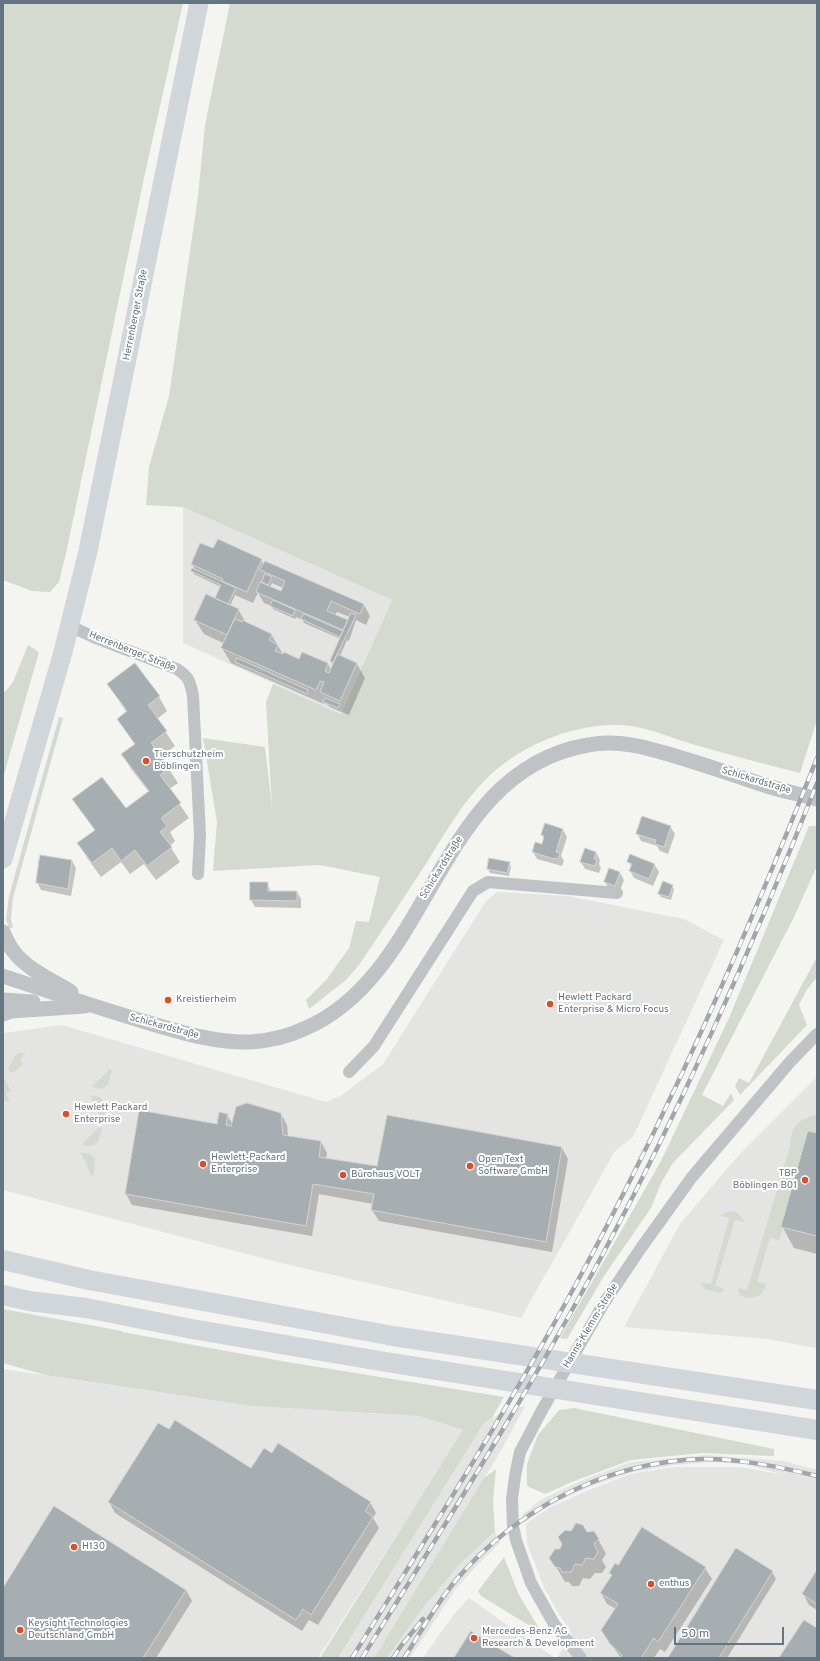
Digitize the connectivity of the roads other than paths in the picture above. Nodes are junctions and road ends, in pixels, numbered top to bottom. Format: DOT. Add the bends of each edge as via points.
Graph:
graph roads {
  1 [pos="199,3"];
  2 [pos="70,626"];
  3 [pos="817,799"];
  4 [pos="3,859"];
  5 [pos="198,874"];
  6 [pos="617,893"];
  7 [pos="3,932"];
  8 [pos="3,976"];
  9 [pos="3,1000"];
  10 [pos="92,1005"];
  11 [pos="3,1014"];
  12 [pos="817,1034"];
  13 [pos="348,1072"];
  14 [pos="3,1260"];
  15 [pos="3,1295"];
  16 [pos="817,1400"];
  17 [pos="817,1430"];
  18 [pos="581,1658"];
  1 -- 2 [label="main road, Herrenberger Straße" via="104,474"];
  2 -- 4 [label="main road, Herrenberger Straße"];
  2 -- 5 [label="street, Herrenberger Straße" via="177,669 189,680 193,696 200,835"];
  3 -- 10 [label="street, Schickardstraße" via="640,746 588,744 558,752 514,777 496,792 456,845 385,962 358,994 323,1021 288,1036 252,1042 221,1041 183,1034"];
  6 -- 13 [label="street" via="488,882 473,891 374,1046"];
  7 -- 10 [label="street" via="18,957"];
  8 -- 10 [label="street, Schickardstraße"];
  9 -- 10 [label="street, Schickardstraße"];
  10 -- 11 [label="street" via="11,1011"];
  12 -- 18 [label="street, Hanns-Klemm-Straße" via="692,1177 616,1284 520,1452 512,1499 513,1526 523,1562 531,1583 554,1624"];
  14 -- 16 [label="highway" via="89,1280 393,1336"];
  15 -- 17 [label="highway" via="386,1362"];
}
